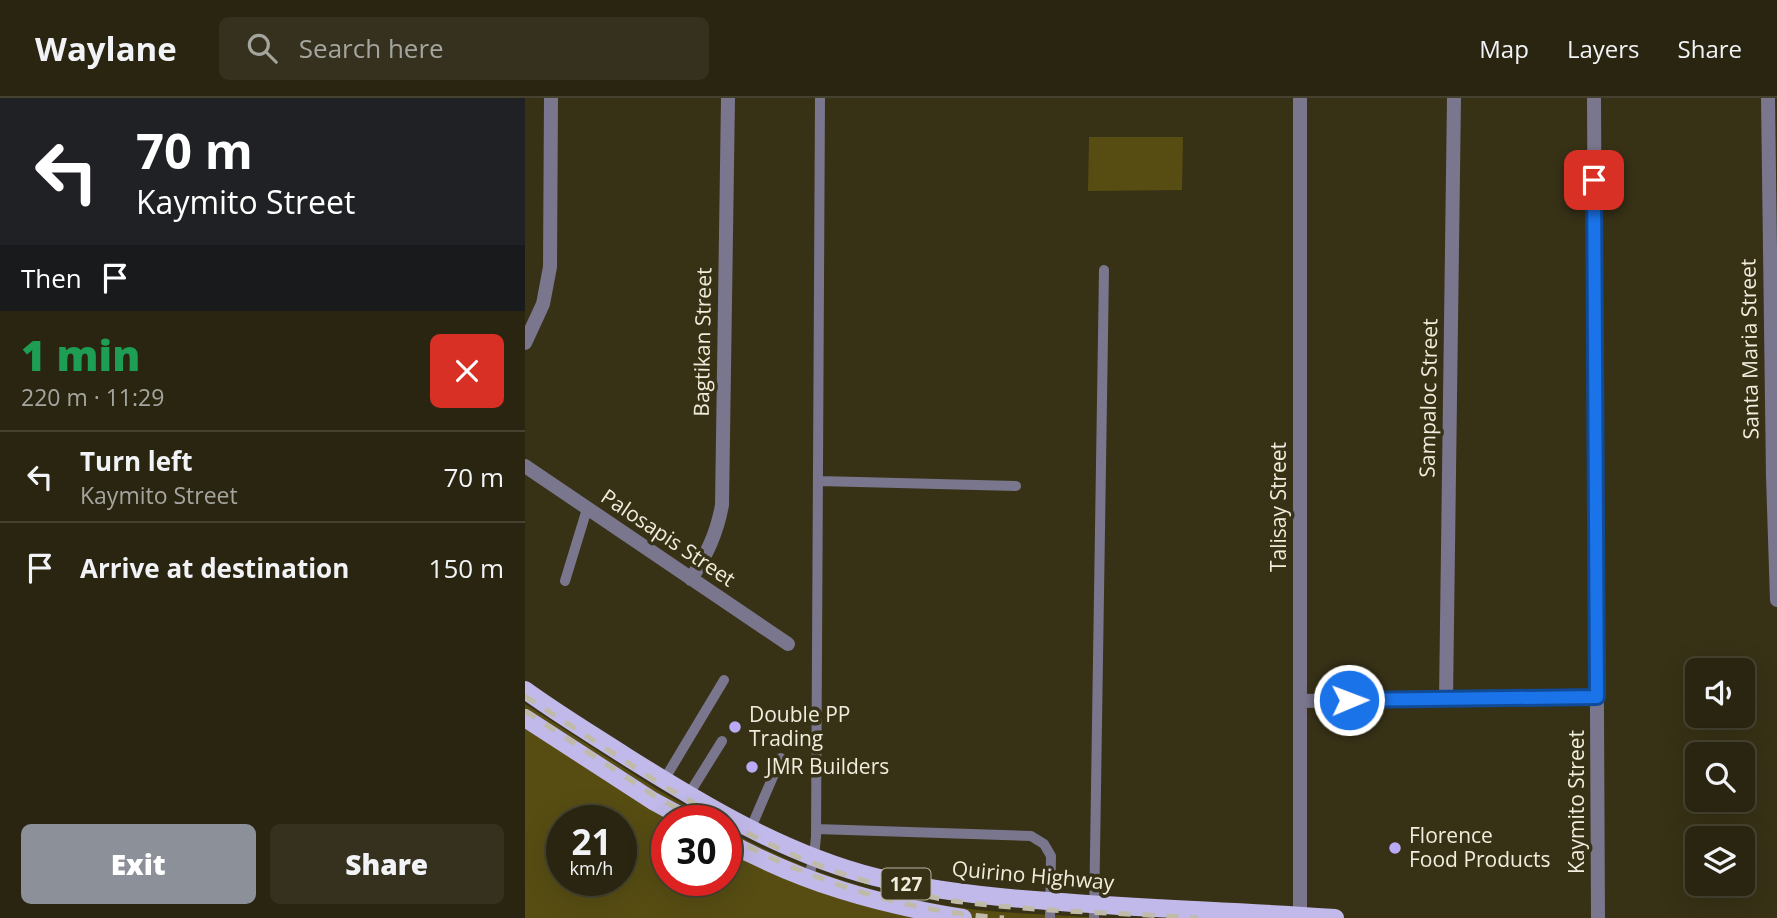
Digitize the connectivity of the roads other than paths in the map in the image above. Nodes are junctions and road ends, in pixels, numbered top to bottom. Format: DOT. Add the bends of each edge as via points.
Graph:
graph roads {
  1 [pos="551,98"];
  2 [pos="727,98"];
  3 [pos="820,98"];
  4 [pos="1300,98"];
  5 [pos="1454,98"];
  6 [pos="1594,98"];
  7 [pos="1768,98"];
  8 [pos="1104,270"];
  9 [pos="1773,275"];
  10 [pos="525,343"];
  11 [pos="525,466"];
  12 [pos="1775,478"];
  13 [pos="819,481"];
  14 [pos="1016,486"];
  15 [pos="587,509"];
  16 [pos="691,579"];
  17 [pos="565,581"];
  18 [pos="1777,600"];
  19 [pos="787,644"];
  20 [pos="725,680"];
  21 [pos="525,690"];
  22 [pos="1597,697"];
  23 [pos="1446,699"];
  24 [pos="1300,701"];
  25 [pos="525,718"];
  26 [pos="722,741"];
  27 [pos="781,758"];
  28 [pos="664,780"];
  29 [pos="689,794"];
  30 [pos="660,805"];
  31 [pos="816,829"];
  32 [pos="750,830"];
  33 [pos="742,849"];
  34 [pos="814,856"];
  35 [pos="808,881"];
  36 [pos="1051,910"];
  37 [pos="1095,912"];
  38 [pos="1300,917"];
  39 [pos="963,918"];
  40 [pos="1335,918"];
  41 [pos="1598,918"];
  1 -- 10 [label="street" via="551,267 543,304"];
  2 -- 16 [label="street, Bagtikan Street" via="722,505 709,551"];
  3 -- 13 [label="lane"];
  4 -- 24 [label="street, Talisay Street"];
  5 -- 23 [label="street, Sampaloc Street"];
  6 -- 22 [label="street, Kaymito Street"];
  7 -- 9 [label="street, Santa Maria Street"];
  8 -- 37 [label="lane"];
  9 -- 12 [label="street, Santa Maria Street"];
  11 -- 15 [label="street, Palosapis Street"];
  12 -- 18 [label="street, Santa Maria Street"];
  13 -- 14 [label="lane"];
  13 -- 31 [label="lane"];
  15 -- 16 [label="street, Palosapis Street"];
  15 -- 17 [label="lane"];
  16 -- 19 [label="street, Palosapis Street"];
  20 -- 28 [label="lane"];
  21 -- 28 [label="main road, Quirino Highway / 127"];
  22 -- 23 [label="street"];
  22 -- 41 [label="street, Kaymito Street"];
  23 -- 24 [label="street"];
  24 -- 38 [label="street, Talisay Street"];
  25 -- 30 [label="main road"];
  26 -- 29 [label="lane"];
  27 -- 32 [label="lane"];
  28 -- 29 [label="main road, Quirino Highway / 127"];
  29 -- 32 [label="main road, Quirino Highway / 127"];
  31 -- 34 [label="lane"];
  31 -- 36 [label="lane" via="1031,836 1044,844 1051,856"];
  32 -- 34 [label="main road, Quirino Highway / 127"];
  33 -- 35 [label="main road, 127"];
  34 -- 35 [label="lane"];
  34 -- 36 [label="main road, Quirino Highway / 127" via="874,877"];
  35 -- 39 [label="main road, 127" via="908,909"];
  36 -- 37 [label="main road, Quirino Highway / 127"];
  37 -- 38 [label="main road, Quirino Highway / 127"];
  38 -- 40 [label="main road, Quirino Highway / 127"];
}
